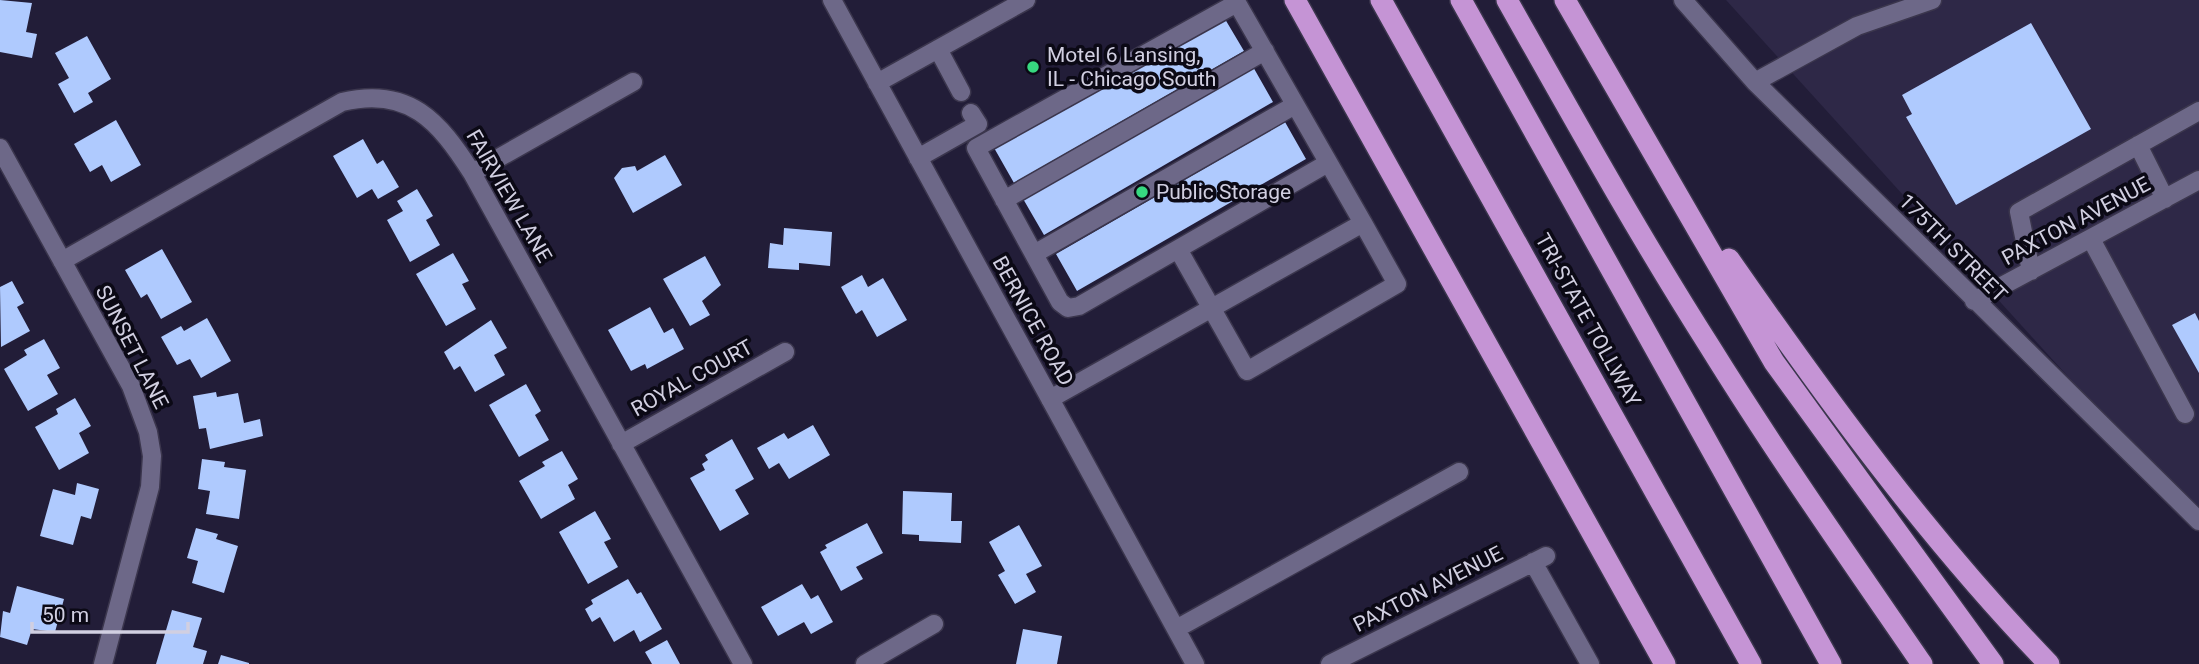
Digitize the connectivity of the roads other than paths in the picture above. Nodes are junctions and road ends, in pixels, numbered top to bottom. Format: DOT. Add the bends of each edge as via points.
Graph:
graph roads {
  1 [pos="832,0"];
  2 [pos="1026,0"];
  3 [pos="1295,0"];
  4 [pos="1381,0"];
  5 [pos="1461,0"];
  6 [pos="1507,0"];
  7 [pos="1565,0"];
  8 [pos="1683,0"];
  9 [pos="1932,0"];
  10 [pos="938,49"];
  11 [pos="1265,51"];
  12 [pos="633,82"];
  13 [pos="1755,82"];
  14 [pos="877,83"];
  15 [pos="961,92"];
  16 [pos="1295,105"];
  17 [pos="2199,111"];
  18 [pos="971,113"];
  19 [pos="1643,137"];
  20 [pos="2138,145"];
  21 [pos="0,148"];
  22 [pos="918,158"];
  23 [pos="1328,163"];
  24 [pos="472,173"];
  25 [pos="2199,180"];
  26 [pos="2165,199"];
  27 [pos="1004,200"];
  28 [pos="1363,223"];
  29 [pos="2091,239"];
  30 [pos="1178,249"];
  31 [pos="1034,254"];
  32 [pos="62,261"];
  33 [pos="2031,271"];
  34 [pos="1974,301"];
  35 [pos="1212,308"];
  36 [pos="785,352"];
  37 [pos="1050,399"];
  38 [pos="2185,414"];
  39 [pos="621,444"];
  40 [pos="1459,472"];
  41 [pos="2199,521"];
  42 [pos="934,624"];
  43 [pos="1175,629"];
  44 [pos="103,664"];
  45 [pos="743,664"];
  46 [pos="865,664"];
  47 [pos="1195,664"];
  48 [pos="1330,664"];
  49 [pos="1590,664"];
  50 [pos="1665,664"];
  51 [pos="1751,664"];
  52 [pos="1831,664"];
  53 [pos="1922,664"];
  54 [pos="1993,664"];
  55 [pos="2049,664"];
  1 -- 14 [label="street, BERNICE ROAD"];
  2 -- 10 [label="street"];
  3 -- 50 [label="highway"];
  4 -- 51 [label="highway, TRI-STATE TOLLWAY"];
  5 -- 52 [label="highway"];
  6 -- 53 [label="highway" via="1710,348"];
  7 -- 19 [label="highway"];
  8 -- 13 [label="street, 175TH STREET"];
  9 -- 13 [label="street" via="1857,26"];
  10 -- 14 [label="street"];
  10 -- 15 [label="street"];
  11 -- 16 [label="street"];
  11 -- 27 [label="street"];
  11 -- 27 [label="street" via="1237,3 976,149"];
  12 -- 24 [label="street"];
  13 -- 34 [label="street, 175TH STREET"];
  14 -- 22 [label="street, BERNICE ROAD"];
  16 -- 23 [label="street"];
  16 -- 31 [label="street"];
  17 -- 20 [label="street"];
  18 -- 22 [label="street" via="978,124"];
  19 -- 54 [label="highway" via="1774,362"];
  19 -- 55 [label="highway" via="1886,476"];
  20 -- 26 [label="street"];
  20 -- 33 [label="street" via="2019,212"];
  21 -- 32 [label="street, SUNSET LANE"];
  22 -- 37 [label="street, BERNICE ROAD"];
  23 -- 28 [label="street"];
  23 -- 30 [label="street"];
  24 -- 32 [label="street, FAIRVIEW LANE" via="433,120 389,98 362,97 342,102"];
  24 -- 39 [label="street, FAIRVIEW LANE"];
  25 -- 26 [label="street, PAXTON AVENUE"];
  26 -- 29 [label="street, PAXTON AVENUE"];
  27 -- 31 [label="street"];
  28 -- 35 [label="street"];
  28 -- 35 [label="street" via="1397,284 1247,371"];
  29 -- 33 [label="street, PAXTON AVENUE"];
  29 -- 38 [label="street"];
  30 -- 31 [label="street" via="1068,308 1060,302"];
  30 -- 35 [label="street"];
  32 -- 44 [label="street, SUNSET LANE" via="141,407 152,456 150,487"];
  33 -- 34 [label="street, PAXTON AVENUE"];
  34 -- 41 [label="street, 175TH STREET"];
  35 -- 37 [label="street"];
  36 -- 39 [label="street, ROYAL COURT"];
  37 -- 43 [label="street, BERNICE ROAD"];
  39 -- 45 [label="street, FAIRVIEW LANE"];
  40 -- 43 [label="street"];
  42 -- 46 [label="street"];
  43 -- 47 [label="street, BERNICE ROAD"];
  48 -- 49 [label="street, PAXTON AVENUE" via="1540,559"];
}
